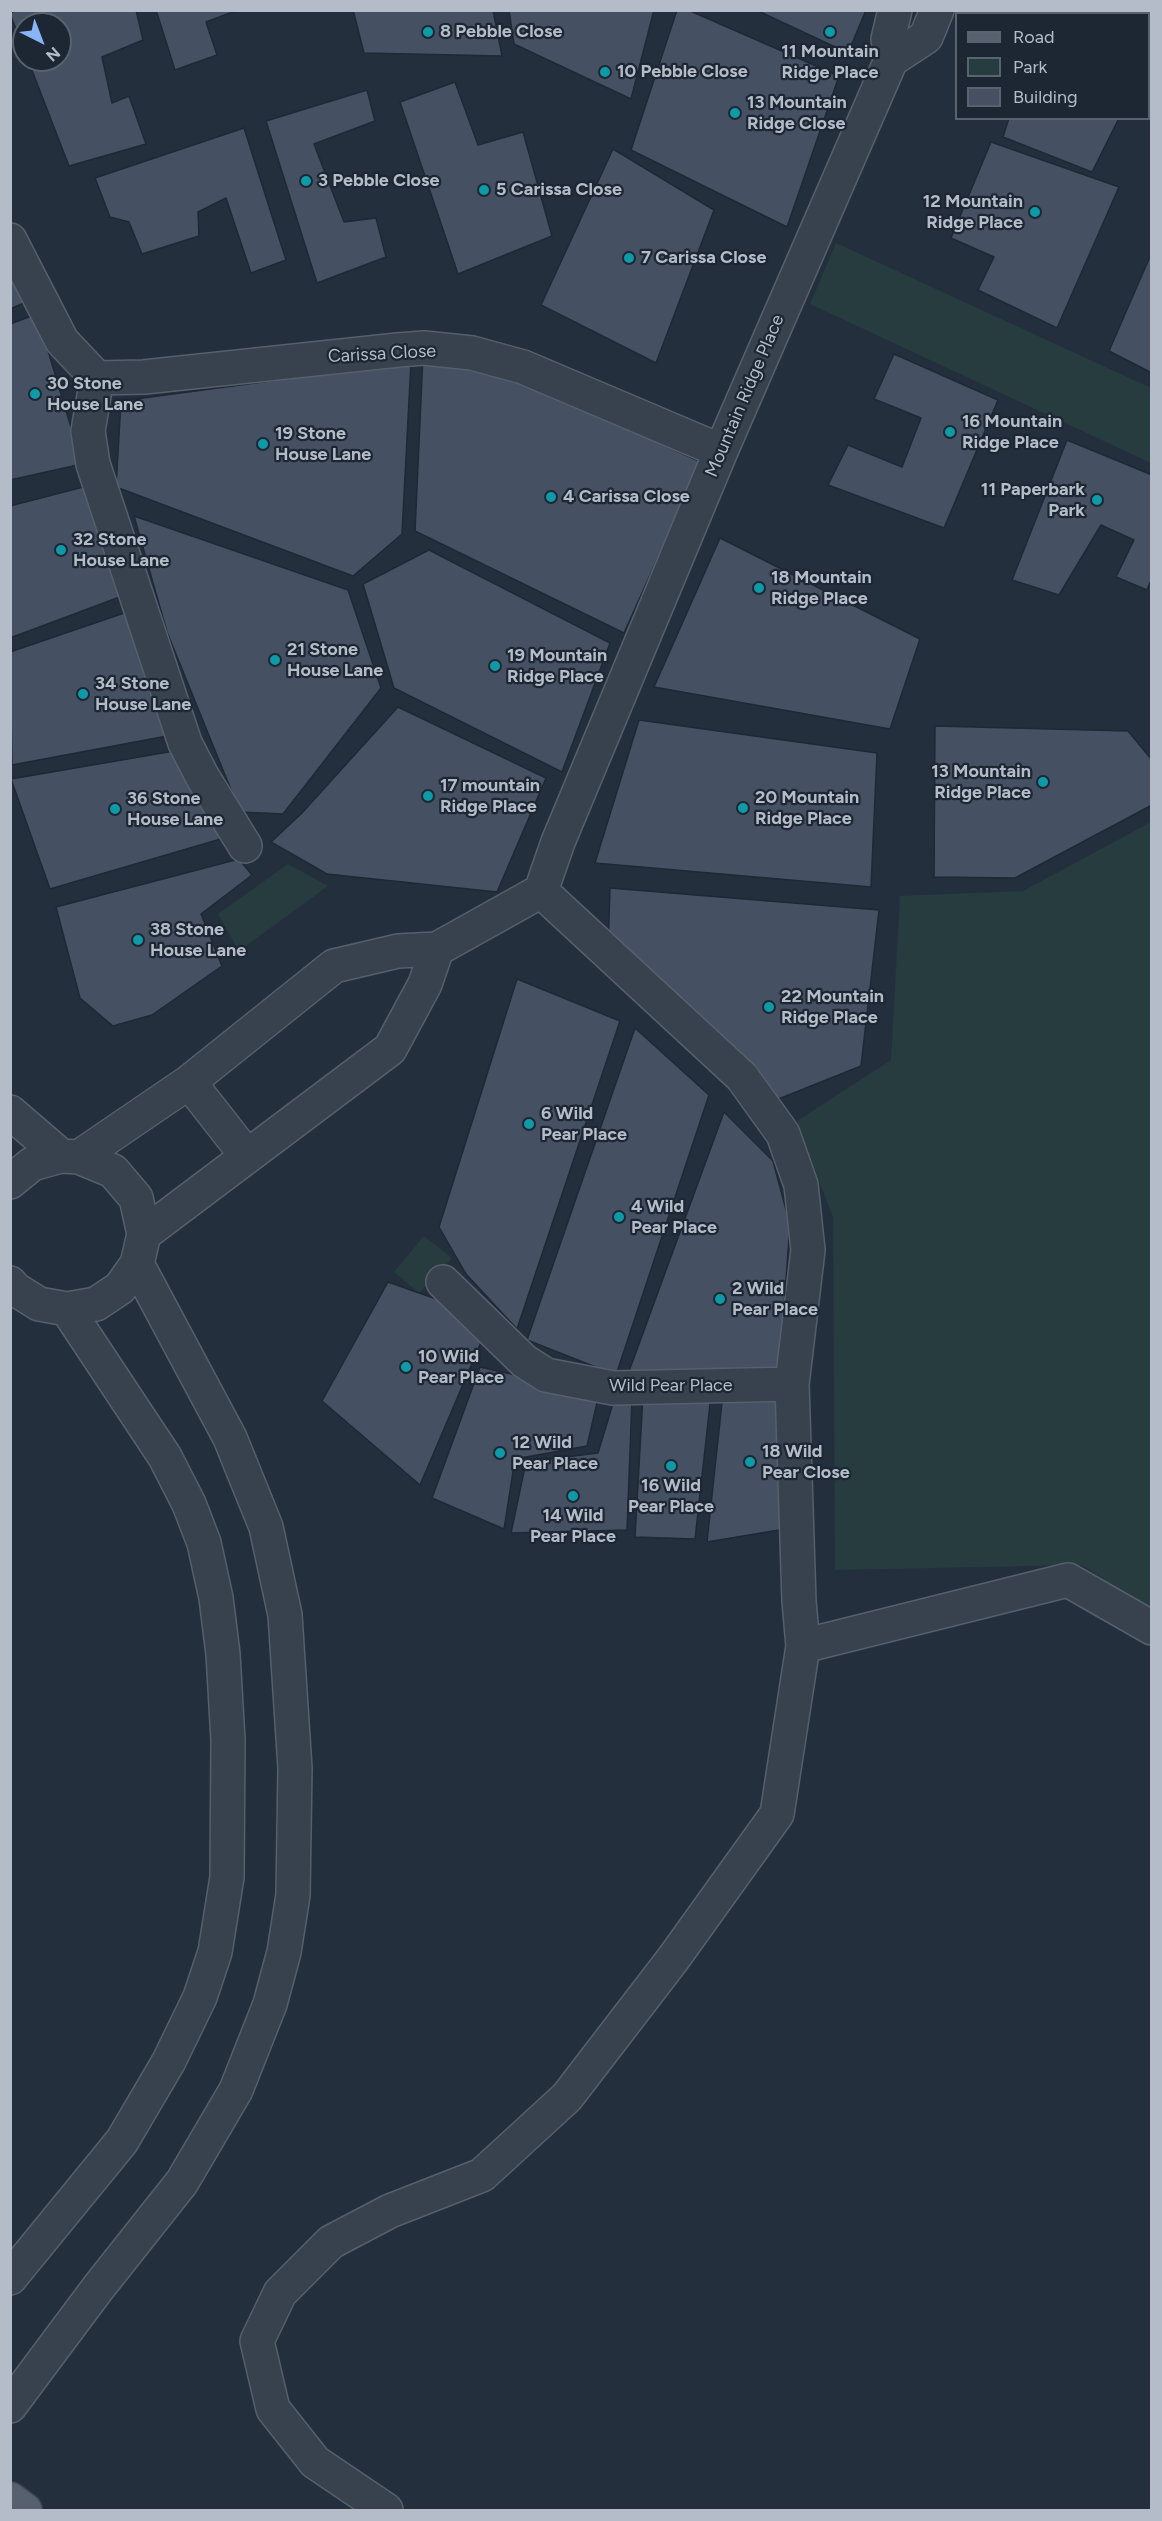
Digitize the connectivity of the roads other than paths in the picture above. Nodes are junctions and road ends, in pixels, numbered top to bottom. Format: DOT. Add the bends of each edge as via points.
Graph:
graph roads {
  1 [pos="895,10"];
  2 [pos="937,10"];
  3 [pos="891,60"];
  4 [pos="10,240"];
  5 [pos="97,378"];
  6 [pos="721,451"];
  7 [pos="245,846"];
  8 [pos="541,891"];
  9 [pos="437,949"];
  10 [pos="189,1082"];
  11 [pos="10,1112"];
  12 [pos="70,1156"];
  13 [pos="247,1156"];
  14 [pos="10,1182"];
  15 [pos="141,1249"];
  16 [pos="443,1282"];
  17 [pos="10,1283"];
  18 [pos="39,1309"];
  19 [pos="792,1384"];
  20 [pos="1152,1628"];
  21 [pos="803,1647"];
  22 [pos="10,2278"];
  23 [pos="10,2406"];
  24 [pos="10,2499"];
  25 [pos="25,2511"];
  26 [pos="386,2511"];
  1 -- 3 [label="street, Mountain Ridge Place" via="888,39"];
  2 -- 3 [label="street" via="926,38"];
  3 -- 6 [label="street, Mountain Ridge Place"];
  4 -- 5 [label="street" via="62,341"];
  5 -- 6 [label="street, Carissa Close" via="144,377 424,348 472,353 523,367"];
  5 -- 7 [label="street" via="88,431 93,464 185,743"];
  6 -- 8 [label="street, Mountain Ridge Place"];
  8 -- 9 [label="street"];
  8 -- 19 [label="street" via="742,1077 783,1134 801,1185 808,1250"];
  9 -- 10 [label="street" via="398,951 334,966"];
  9 -- 13 [label="street" via="425,984 390,1048"];
  10 -- 12 [label="street"];
  10 -- 13 [label="street"];
  11 -- 12 [label="street"];
  12 -- 14 [label="street" via="32,1164"];
  12 -- 15 [label="street" via="113,1171 136,1198"];
  13 -- 15 [label="street"];
  15 -- 18 [label="street" via="120,1288 96,1304"];
  15 -- 23 [label="street" via="230,1438 266,1527 285,1614 295,1768 293,1895 270,2004 236,2090 182,2182"];
  16 -- 19 [label="street, Wild Pear Place" via="524,1361 546,1375 612,1388"];
  17 -- 18 [label="street"];
  18 -- 22 [label="street" via="165,1457 204,1543 223,1654 228,1740 226,1877 215,1952 200,1997 169,2061 122,2141"];
  19 -- 21 [label="street"];
  20 -- 21 [label="street" via="1068,1580"];
  21 -- 26 [label="street" via="777,1814 567,2097 482,2175 390,2211 331,2242 280,2293 256,2341 273,2409 315,2462"];
  24 -- 25 [label="main road"];
}
